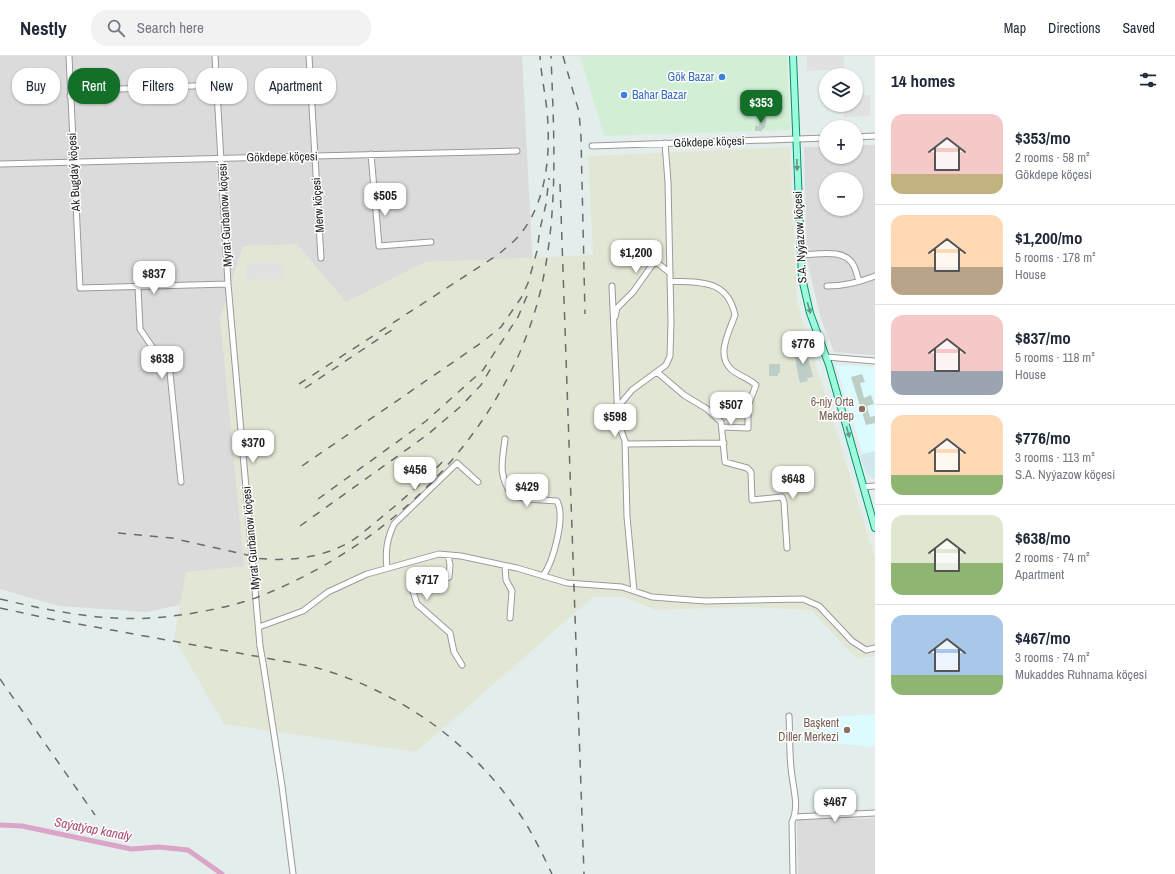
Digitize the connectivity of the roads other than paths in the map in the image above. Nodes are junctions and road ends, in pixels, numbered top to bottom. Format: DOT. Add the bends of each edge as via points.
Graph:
graph roads {
  1 [pos="68,56"];
  2 [pos="215,56"];
  3 [pos="309,56"];
  4 [pos="793,56"];
  5 [pos="69,68"];
  6 [pos="216,68"];
  7 [pos="196,86"];
  8 [pos="120,89"];
  9 [pos="70,104"];
  10 [pos="218,104"];
  11 [pos="875,136"];
  12 [pos="863,137"];
  13 [pos="819,138"];
  14 [pos="796,139"];
  15 [pos="665,143"];
  16 [pos="592,146"];
  17 [pos="517,151"];
  18 [pos="371,154"];
  19 [pos="314,156"];
  20 [pos="221,158"];
  21 [pos="74,162"];
  22 [pos="0,164"];
  23 [pos="8,164"];
  24 [pos="0,169"];
  25 [pos="430,242"];
  26 [pos="800,255"];
  27 [pos="321,258"];
  28 [pos="670,273"];
  29 [pos="875,276"];
  30 [pos="670,281"];
  31 [pos="859,281"];
  32 [pos="228,284"];
  33 [pos="138,286"];
  34 [pos="612,286"];
  35 [pos="827,286"];
  36 [pos="614,320"];
  37 [pos="826,357"];
  38 [pos="875,361"];
  39 [pos="658,372"];
  40 [pos="618,413"];
  41 [pos="722,427"];
  42 [pos="505,439"];
  43 [pos="724,443"];
  44 [pos="625,444"];
  45 [pos="181,482"];
  46 [pos="478,482"];
  47 [pos="875,486"];
  48 [pos="863,487"];
  49 [pos="875,528"];
  50 [pos="787,548"];
  51 [pos="448,555"];
  52 [pos="505,566"];
  53 [pos="387,568"];
  54 [pos="543,576"];
  55 [pos="634,590"];
  56 [pos="510,618"];
  57 [pos="259,627"];
  58 [pos="875,648"];
  59 [pos="462,665"];
  60 [pos="789,716"];
  61 [pos="875,813"];
  62 [pos="795,816"];
  63 [pos="293,874"];
  64 [pos="793,874"];
  1 -- 5 [label="street, Ak Bugdaý köçesi"];
  2 -- 6 [label="street, Myrat Gurbanow köçesi"];
  3 -- 19 [label="street, Merw köçesi"];
  4 -- 14 [label="main road, S.A. Nyýazow köçesi"];
  7 -- 8 [label="street"];
  9 -- 21 [label="street, Ak Bugdaý köçesi"];
  10 -- 20 [label="street, Myrat Gurbanow köçesi"];
  11 -- 12 [label="street"];
  13 -- 14 [label="street, Gökdepe köçesi"];
  14 -- 15 [label="street, Gökdepe köçesi"];
  14 -- 26 [label="main road, S.A. Nyýazow köçesi, one-way"];
  15 -- 16 [label="street, Gökdepe köçesi"];
  15 -- 28 [label="street"];
  17 -- 18 [label="street, Gökdepe köçesi"];
  18 -- 19 [label="street, Gökdepe köçesi"];
  18 -- 25 [label="street" via="379,246"];
  19 -- 20 [label="street, Gökdepe köçesi"];
  19 -- 27 [label="street, Merw köçesi"];
  20 -- 21 [label="street, Gökdepe köçesi"];
  20 -- 32 [label="street, Myrat Gurbanow köçesi"];
  21 -- 23 [label="street, Gökdepe köçesi"];
  21 -- 33 [label="street, Ak Bugdaý köçesi" via="80,288"];
  22 -- 23 [label="street, Gökdepe köçesi"];
  23 -- 24 [label="street"];
  26 -- 31 [label="street" via="839,255 854,265"];
  26 -- 37 [label="main road, S.A. Nyýazow köçesi, one-way" via="804,292"];
  28 -- 30 [label="street"];
  28 -- 36 [label="street" via="655,261 618,308"];
  29 -- 31 [label="street"];
  30 -- 39 [label="street" via="670,356 666,365"];
  30 -- 41 [label="street" via="700,282 717,288 726,294 734,310 735,315 724,349 725,359 730,368 756,385 748,406 748,428"];
  31 -- 35 [label="street"];
  32 -- 33 [label="street"];
  32 -- 57 [label="street, Myrat Gurbanow köçesi"];
  33 -- 45 [label="street" via="140,329 157,354 169,363"];
  34 -- 36 [label="street"];
  36 -- 40 [label="street"];
  37 -- 38 [label="street"];
  37 -- 48 [label="main road, S.A. Nyýazow köçesi, one-way"];
  39 -- 40 [label="street" via="632,390 622,402"];
  39 -- 41 [label="street" via="684,395 707,409 721,422"];
  40 -- 44 [label="street"];
  41 -- 43 [label="street"];
  42 -- 54 [label="street" via="502,475 504,484 512,495 557,501 560,506 554,554"];
  43 -- 44 [label="street"];
  43 -- 50 [label="street" via="725,462 747,468 751,472 752,500 782,497"];
  44 -- 55 [label="street" via="627,517"];
  46 -- 53 [label="street" via="457,462 394,524 386,544"];
  47 -- 48 [label="street"];
  48 -- 49 [label="main road, S.A. Nyýazow köçesi"];
  51 -- 52 [label="street"];
  51 -- 53 [label="street" via="439,554"];
  51 -- 59 [label="street" via="449,577 442,581 420,583 412,588 417,604 450,633 454,652"];
  52 -- 54 [label="street"];
  52 -- 56 [label="street" via="506,580 512,591"];
  53 -- 57 [label="street" via="328,592 303,611"];
  54 -- 55 [label="street" via="567,583"];
  55 -- 58 [label="street" via="652,597 705,601 803,599 819,606 852,641 866,650"];
  57 -- 63 [label="street, Myrat Gurbanow köçesi, bridge"];
  60 -- 62 [label="street" via="792,776 796,794"];
  61 -- 62 [label="street"];
  62 -- 64 [label="street" via="792,822"];
}
